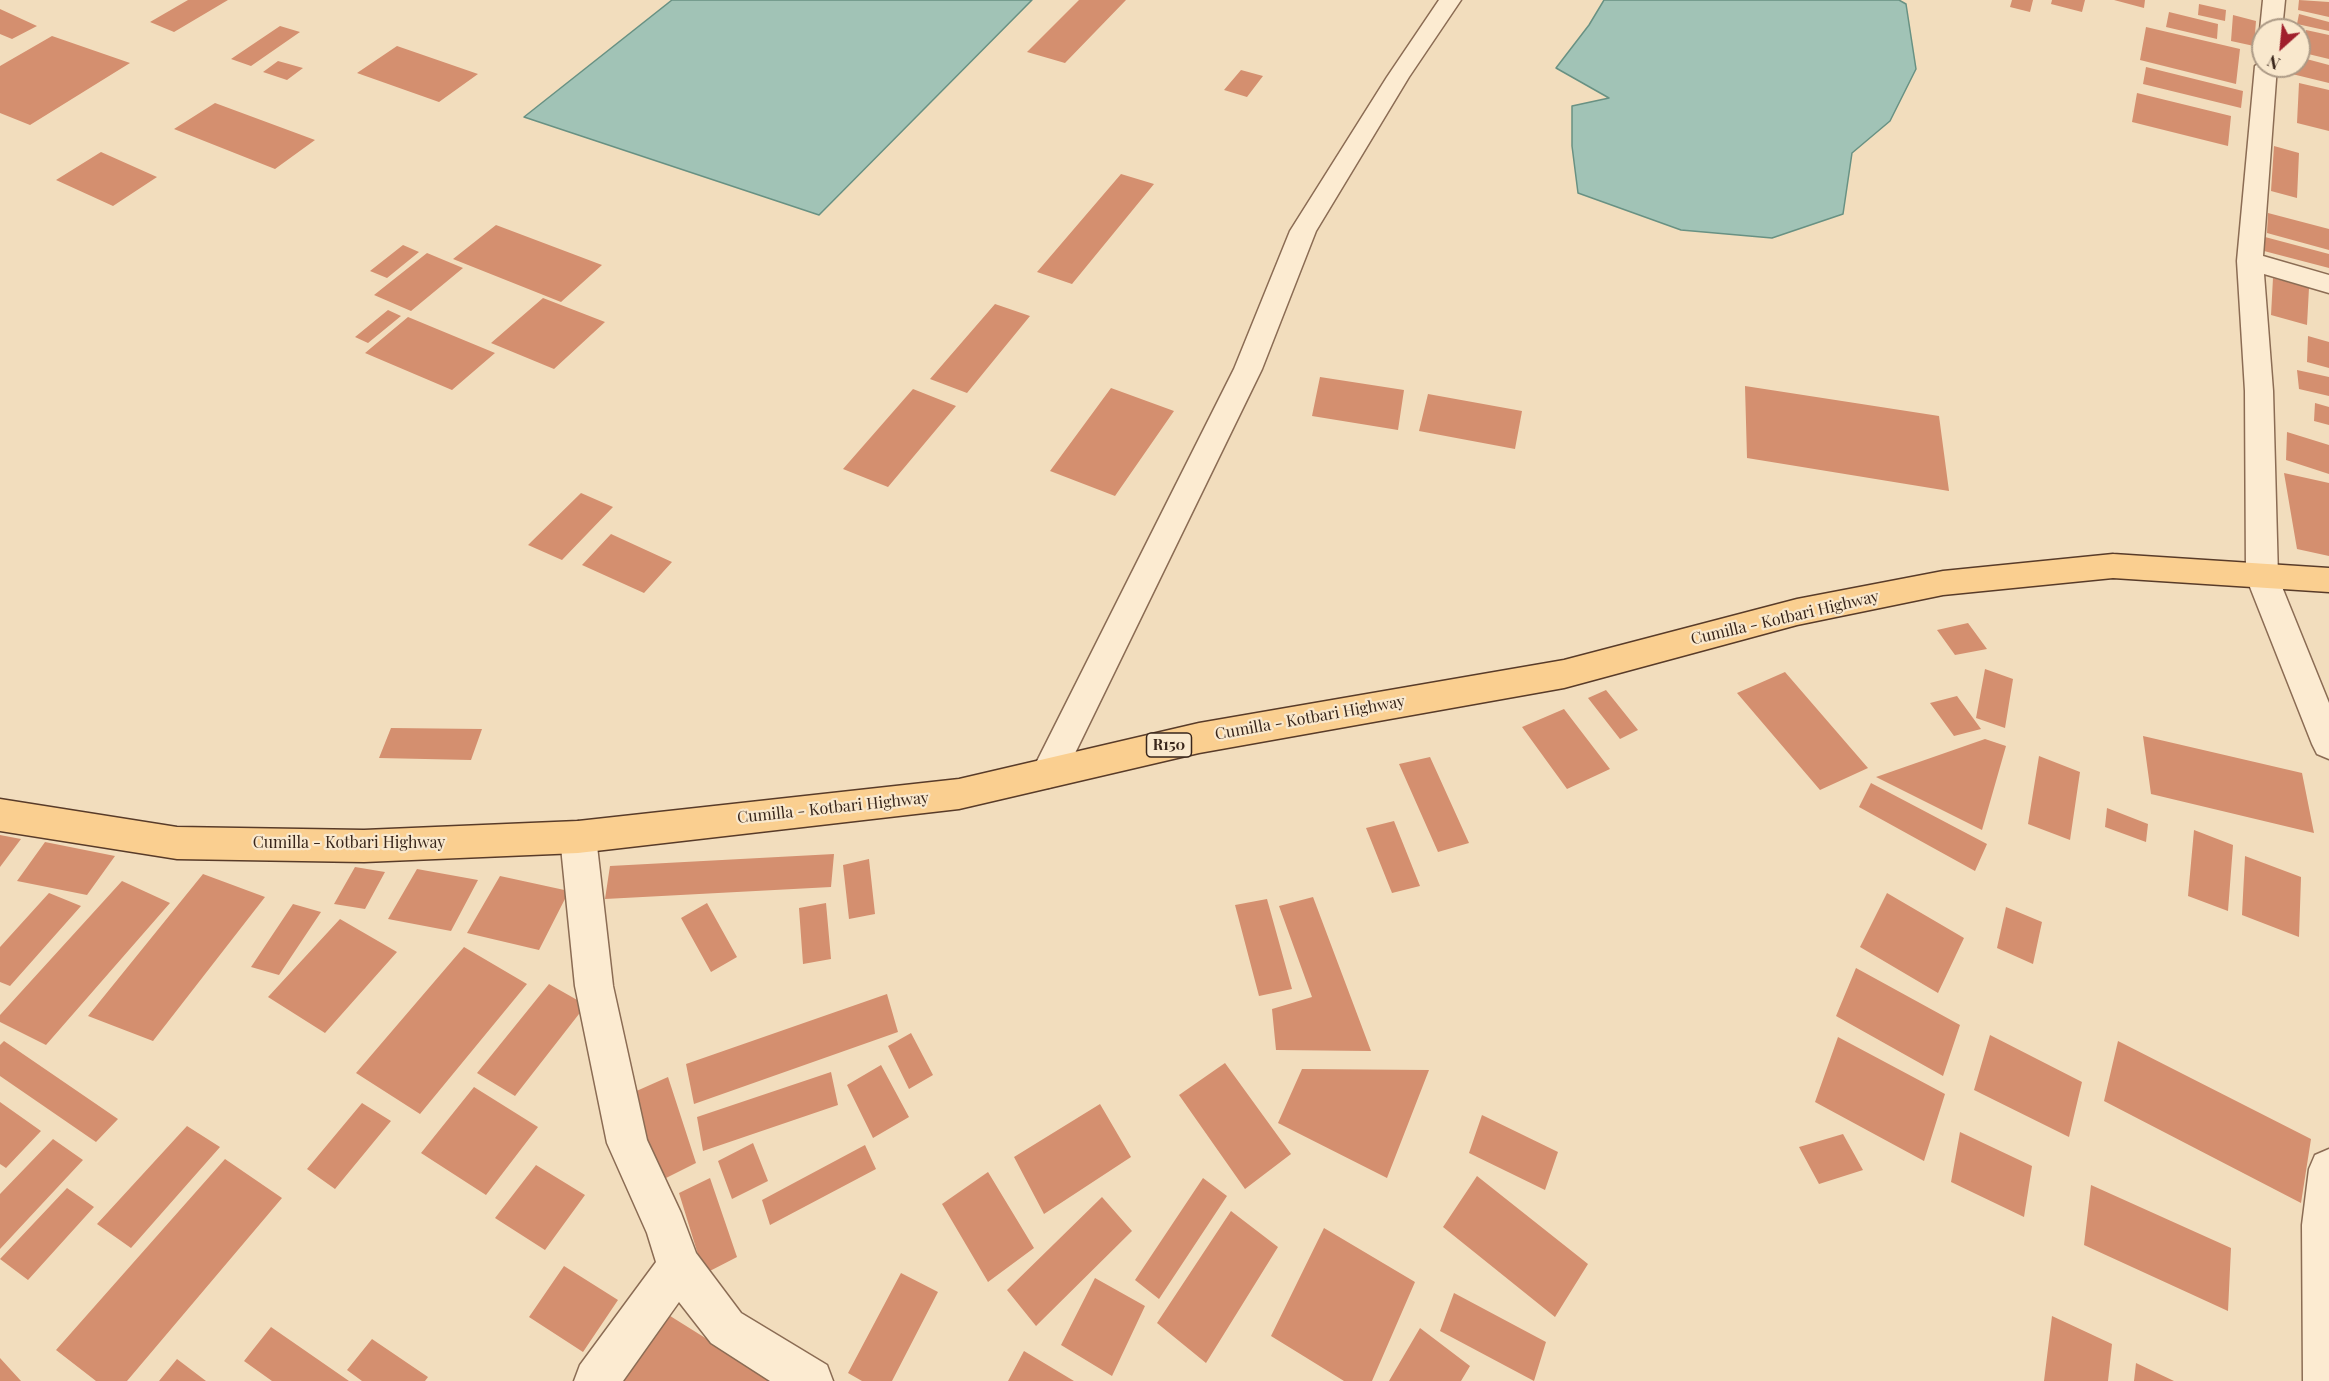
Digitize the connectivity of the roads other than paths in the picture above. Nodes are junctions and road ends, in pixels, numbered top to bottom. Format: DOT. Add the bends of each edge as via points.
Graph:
graph roads {
  1 [pos="1450,0"];
  2 [pos="2274,0"];
  3 [pos="2272,18"];
  4 [pos="2265,78"];
  5 [pos="2250,261"];
  6 [pos="2329,284"];
  7 [pos="2262,577"];
  8 [pos="2329,580"];
  9 [pos="2329,744"];
  10 [pos="1048,773"];
  11 [pos="0,815"];
  12 [pos="578,837"];
  13 [pos="2329,1169"];
  14 [pos="679,1266"];
  15 [pos="596,1381"];
  16 [pos="811,1381"];
  17 [pos="2325,1381"];
  1 -- 10 [label="street" via="1303,231 1248,369"];
  2 -- 3 [label="street"];
  4 -- 5 [label="street"];
  5 -- 6 [label="street"];
  5 -- 7 [label="street" via="2259,391"];
  7 -- 8 [label="main road, Cumilla - Kotbari Highway / R150"];
  7 -- 9 [label="street"];
  7 -- 10 [label="main road, Cumilla - Kotbari Highway / R150" via="2113,566 1943,583 1797,612 1564,674 1199,738"];
  10 -- 12 [label="main road, Cumilla - Kotbari Highway / R150" via="959,794"];
  11 -- 12 [label="main road, Cumilla - Kotbari Highway / R150" via="177,843 364,846"];
  12 -- 14 [label="street" via="594,986 627,1143"];
  13 -- 17 [label="street" via="2323,1225"];
  14 -- 15 [label="street"];
  14 -- 16 [label="street" via="726,1328"];
}
